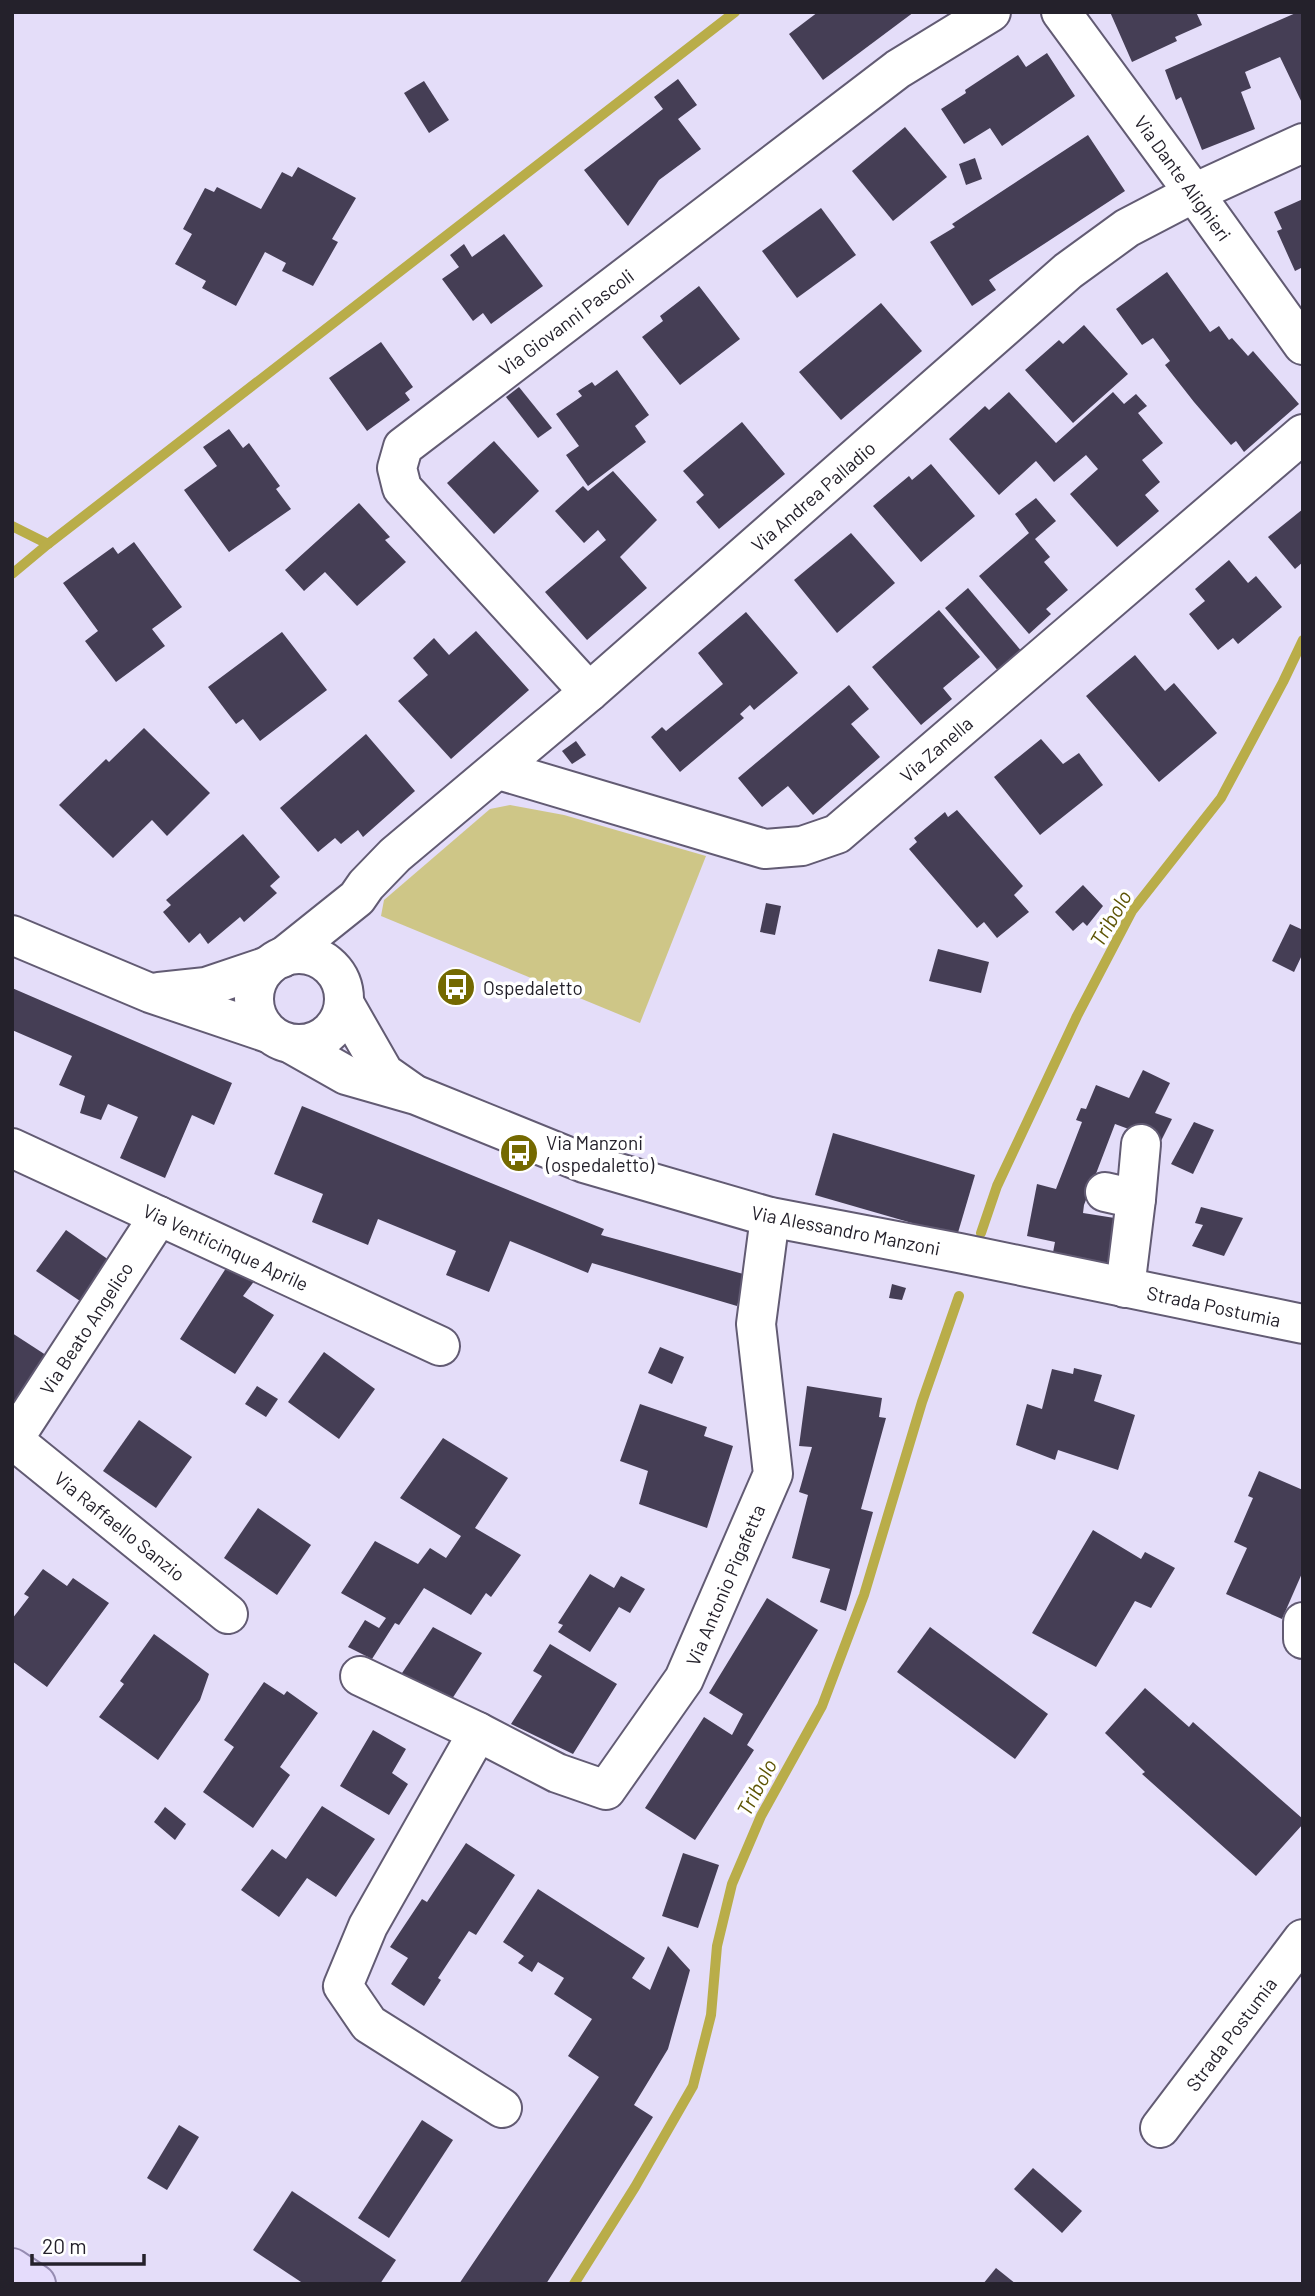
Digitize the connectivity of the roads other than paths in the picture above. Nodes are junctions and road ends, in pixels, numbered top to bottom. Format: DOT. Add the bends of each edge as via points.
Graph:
graph roads {
  1 [pos="990,12"];
  2 [pos="1061,12"];
  3 [pos="1303,143"];
  4 [pos="1194,193"];
  5 [pos="1303,345"];
  6 [pos="1303,434"];
  7 [pos="589,692"];
  8 [pos="499,770"];
  9 [pos="357,898"];
  10 [pos="12,935"];
  11 [pos="275,962"];
  12 [pos="340,989"];
  13 [pos="150,993"];
  14 [pos="281,1039"];
  15 [pos="416,1095"];
  16 [pos="1141,1144"];
  17 [pos="12,1148"];
  18 [pos="159,1216"];
  19 [pos="770,1217"];
  20 [pos="959,1253"];
  21 [pos="1125,1288"];
  22 [pos="1303,1324"];
  23 [pos="440,1346"];
  24 [pos="13,1439"];
  25 [pos="228,1614"];
  26 [pos="1303,1622"];
  27 [pos="1303,1639"];
  28 [pos="360,1676"];
  29 [pos="478,1732"];
  30 [pos="1303,1939"];
  31 [pos="502,2108"];
  32 [pos="1160,2128"];
  33 [pos="12,2268"];
  34 [pos="36,2284"];
  1 -- 7 [label="street, Via Giovanni Pascoli" via="898,69 404,447 397,468 402,488"];
  2 -- 4 [label="street, Via Dante Alighieri"];
  3 -- 4 [label="street, Via Andrea Palladio"];
  4 -- 5 [label="street, Via Dante Alighieri"];
  4 -- 7 [label="street, Via Andrea Palladio" via="1127,228 1068,271"];
  6 -- 8 [label="street, Via Zanella" via="837,834 802,846 765,849"];
  7 -- 8 [label="street, Via Andrea Palladio"];
  8 -- 9 [label="street, Via Andrea Palladio" via="395,855"];
  9 -- 11 [label="street, Via Andrea Palladio"];
  9 -- 12 [label="street, Via Andrea Palladio"];
  10 -- 13 [label="street, Via Alessandro Manzoni"];
  11 -- 12 [label="street" via="297,954 312,956 326,964"];
  11 -- 13 [label="street, Via Alessandro Manzoni" via="205,987"];
  11 -- 14 [label="street" via="258,978 254,1007 259,1021"];
  12 -- 14 [label="street" via="340,1017 333,1029 308,1044"];
  12 -- 15 [label="street, Via Alessandro Manzoni" via="384,1073"];
  13 -- 14 [label="street, Via Alessandro Manzoni"];
  14 -- 15 [label="street, Via Alessandro Manzoni" via="346,1074"];
  15 -- 19 [label="street, Via Alessandro Manzoni" via="584,1163"];
  16 -- 21 [label="street, Strada Postumia" via="1121,1196"];
  17 -- 18 [label="street, Via Venticinque Aprile"];
  18 -- 23 [label="street, Via Venticinque Aprile"];
  18 -- 24 [label="street, Via Beato Angelico"];
  19 -- 20 [label="street, Via Alessandro Manzoni"];
  19 -- 29 [label="street, Via Antonio Pigafetta" via="756,1324 773,1474 684,1679 606,1790 557,1773"];
  20 -- 21 [label="street, Strada Postumia"];
  21 -- 22 [label="street, Strada Postumia"];
  24 -- 25 [label="street, Via Raffaello Sanzio"];
  26 -- 27 [label="street"];
  28 -- 29 [label="street, Via Antonio Pigafetta"];
  29 -- 31 [label="street" via="368,1926 343,1986 369,2024"];
  30 -- 32 [label="street, Strada Postumia"];
  33 -- 34 [label="main road"];
}
